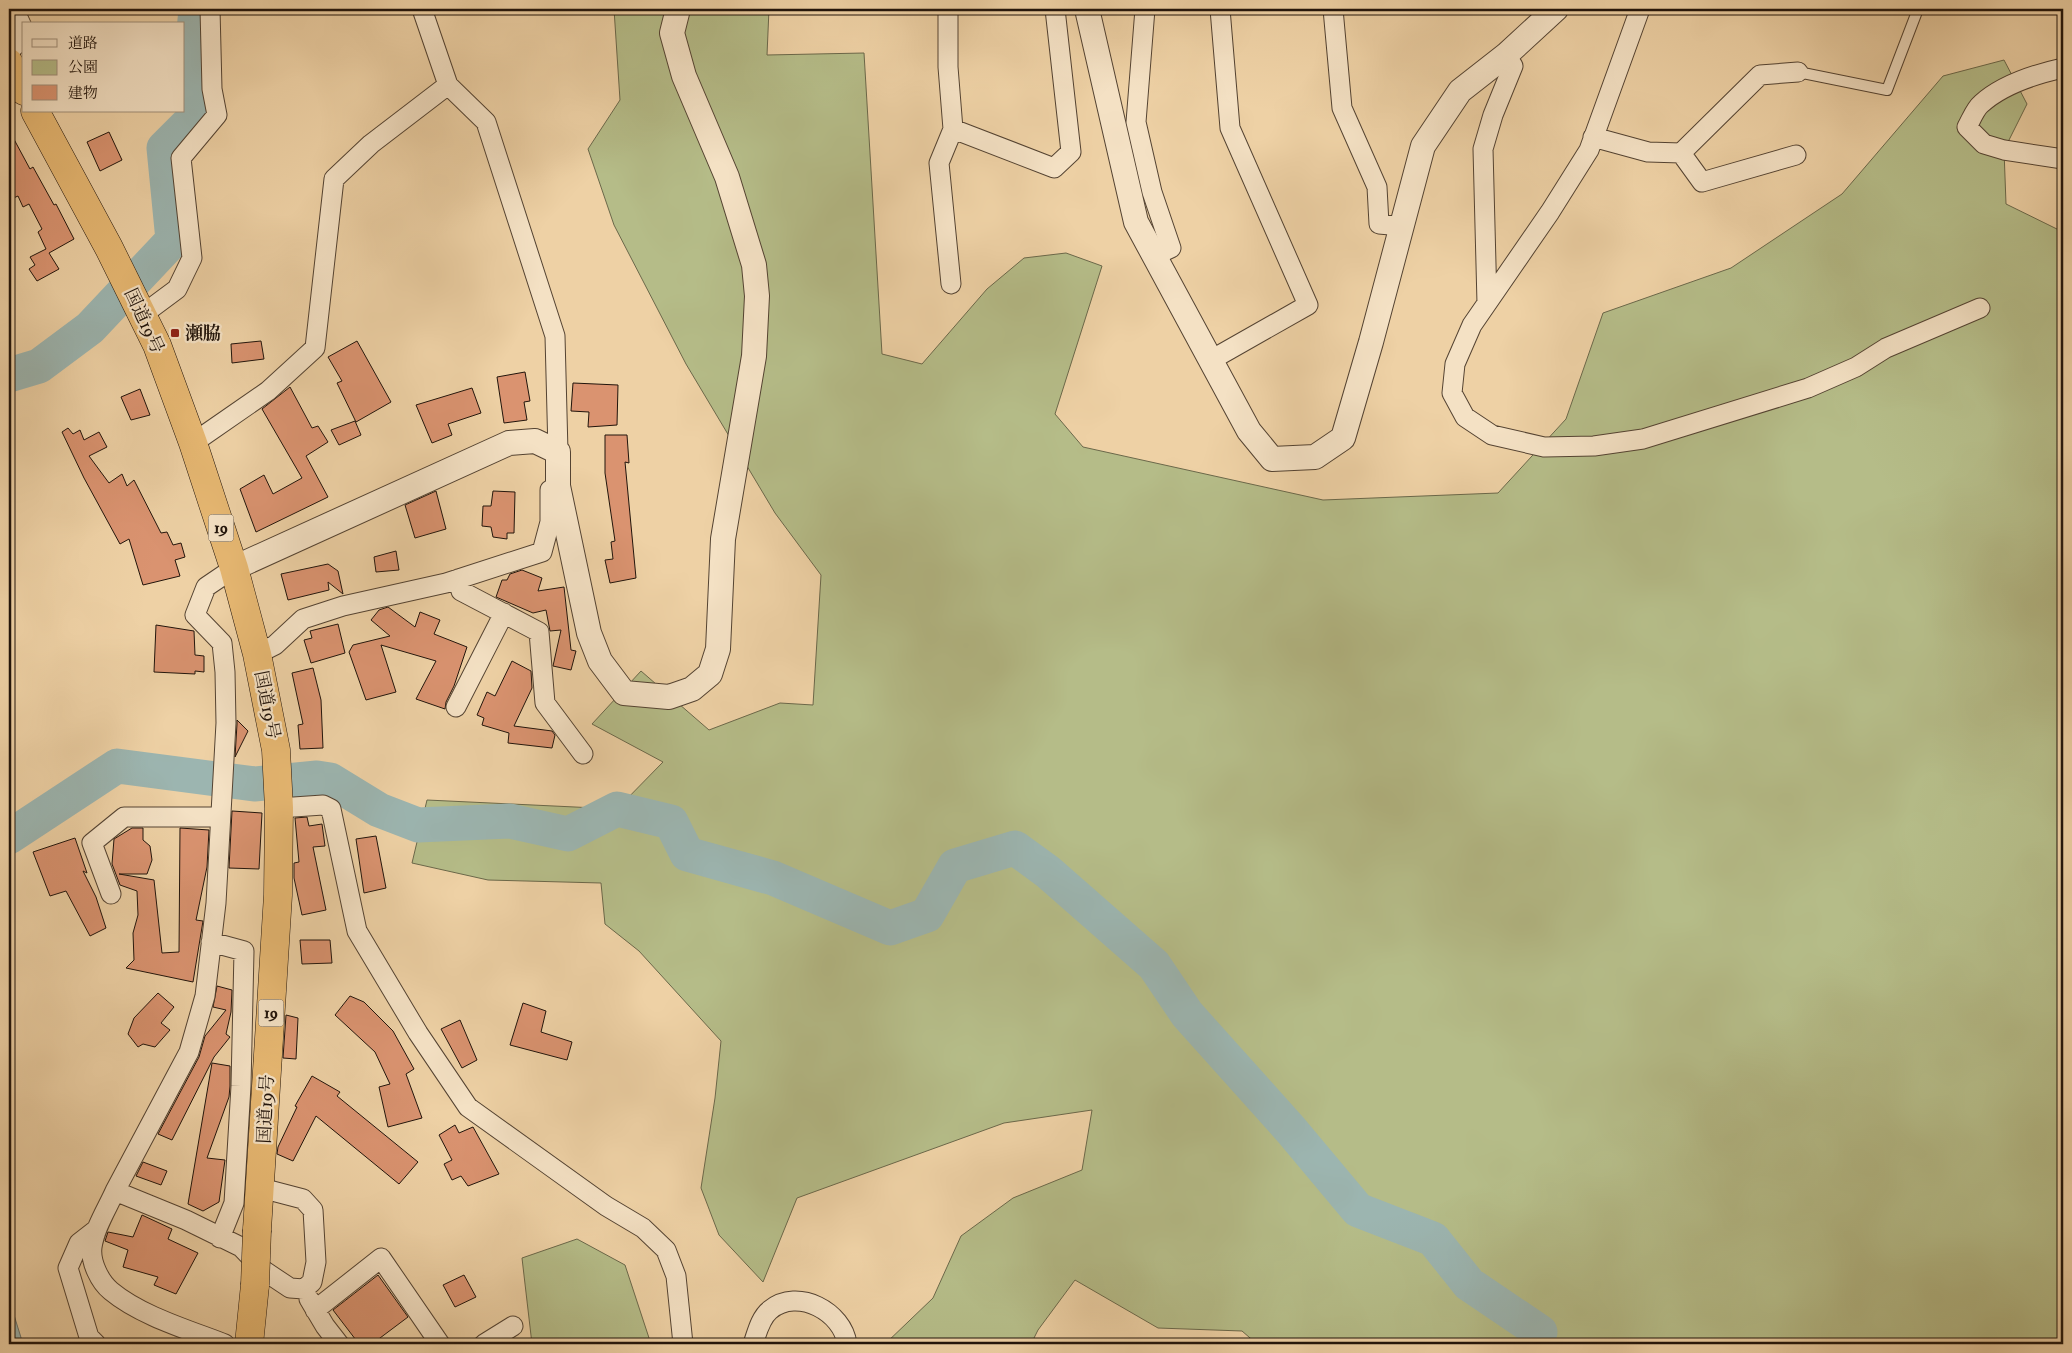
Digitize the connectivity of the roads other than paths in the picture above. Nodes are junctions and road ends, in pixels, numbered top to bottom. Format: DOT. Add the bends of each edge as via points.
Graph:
graph roads {
  1 [pos="14,9"];
  2 [pos="210,9"];
  3 [pos="422,9"];
  4 [pos="678,9"];
  5 [pos="948,9"];
  6 [pos="1055,9"];
  7 [pos="1088,9"];
  8 [pos="1145,9"];
  9 [pos="1220,9"];
  10 [pos="1332,9"];
  11 [pos="1556,9"];
  12 [pos="1640,9"];
  13 [pos="1918,9"];
  14 [pos="22,27"];
  15 [pos="22,36"];
  16 [pos="9,51"];
  17 [pos="1506,55"];
  18 [pos="9,63"];
  19 [pos="2063,68"];
  20 [pos="1798,72"];
  21 [pos="448,85"];
  22 [pos="22,87"];
  23 [pos="36,112"];
  24 [pos="953,129"];
  25 [pos="1593,137"];
  26 [pos="1681,153"];
  27 [pos="1796,155"];
  28 [pos="2063,159"];
  29 [pos="1402,226"];
  30 [pos="1154,256"];
  31 [pos="951,284"];
  32 [pos="1487,303"];
  33 [pos="1980,308"];
  34 [pos="142,315"];
  35 [pos="1210,360"];
  36 [pos="193,443"];
  37 [pos="558,452"];
  38 [pos="558,486"];
  39 [pos="234,568"];
  40 [pos="458,579"];
  41 [pos="504,613"];
  42 [pos="258,654"];
  43 [pos="456,707"];
  44 [pos="583,754"];
  45 [pos="279,802"];
  46 [pos="220,817"];
  47 [pos="111,894"];
  48 [pos="211,942"];
  49 [pos="261,1188"];
  50 [pos="115,1191"];
  51 [pos="97,1229"];
  52 [pos="220,1238"];
  53 [pos="304,1290"];
  54 [pos="315,1310"];
  55 [pos="513,1326"];
  56 [pos="96,1344"];
  57 [pos="226,1344"];
  58 [pos="249,1344"];
  59 [pos="339,1344"];
  60 [pos="440,1344"];
  61 [pos="484,1344"];
  62 [pos="683,1344"];
  63 [pos="753,1344"];
  64 [pos="847,1344"];
  1 -- 14 [label="street"];
  2 -- 34 [label="street" via="212,89 218,115 181,158 192,258 177,288"];
  3 -- 21 [label="street"];
  4 -- 38 [label="street" via="672,32 684,76 727,177 754,265 758,296 754,356 723,539 718,649 710,674 692,689 669,697 624,693 600,661 589,633"];
  5 -- 24 [label="street"];
  6 -- 24 [label="street" via="1071,152 1054,168"];
  7 -- 30 [label="street" via="1136,222"];
  8 -- 30 [label="street" via="1136,122 1152,192 1171,248"];
  9 -- 35 [label="street" via="1230,128 1308,305"];
  10 -- 29 [label="street" via="1342,108 1377,187 1379,224"];
  11 -- 17 [label="street"];
  12 -- 25 [label="street"];
  13 -- 20 [label="lane" via="1887,90"];
  15 -- 16 [label="street"];
  17 -- 29 [label="street" via="1460,91 1422,146"];
  17 -- 32 [label="street" via="1513,66 1483,149"];
  18 -- 22 [label="highway"];
  19 -- 28 [label="street" via="2037,74 1998,92 1980,105 1967,127 1984,144"];
  20 -- 26 [label="street" via="1760,75"];
  21 -- 36 [label="street" via="371,144 334,179 315,348 268,391"];
  21 -- 37 [label="street" via="486,122 555,336"];
  23 -- 34 [label="highway, 国道19号 / 19"];
  24 -- 31 [label="street" via="940,163"];
  25 -- 26 [label="street" via="1648,152"];
  25 -- 32 [label="street" via="1589,150 1550,212"];
  26 -- 27 [label="street" via="1702,182"];
  29 -- 35 [label="street" via="1343,438 1328,450 1316,457 1272,459 1249,431"];
  30 -- 35 [label="street"];
  32 -- 33 [label="street" via="1472,325 1455,364 1452,393 1465,417 1492,435 1544,447 1594,446 1643,439 1808,388 1856,367 1886,348"];
  34 -- 36 [label="highway, 国道19号 / 19" via="157,345"];
  36 -- 39 [label="highway, 国道19号 / 19"];
  37 -- 38 [label="street"];
  37 -- 39 [label="street" via="536,441 510,443"];
  38 -- 40 [label="street" via="550,490 550,522 542,552"];
  39 -- 42 [label="highway, 国道19号 / 19"];
  39 -- 46 [label="street" via="206,587 194,615 222,643 226,723"];
  40 -- 41 [label="street" via="461,590"];
  40 -- 42 [label="street" via="343,606 303,619 275,645"];
  41 -- 43 [label="street"];
  41 -- 44 [label="street" via="539,632 545,703"];
  42 -- 45 [label="highway, 国道19号 / 19" via="276,750"];
  45 -- 49 [label="highway, 国道19号 / 19" via="278,895"];
  45 -- 62 [label="street" via="323,805 331,809 357,931 418,1033 468,1107 606,1206 643,1228 666,1250 676,1276"];
  46 -- 47 [label="street" via="124,817 92,843"];
  46 -- 48 [label="street"];
  48 -- 50 [label="street" via="205,996 189,1052"];
  48 -- 52 [label="street" via="244,951 234,1203"];
  49 -- 53 [label="street" via="303,1199 314,1210 316,1262 312,1282"];
  49 -- 58 [label="highway, 国道19号 / 19, bridge"];
  50 -- 51 [label="street"];
  50 -- 52 [label="street" via="186,1220"];
  51 -- 56 [label="street" via="79,1243 68,1268 89,1337"];
  51 -- 57 [label="street" via="92,1249 99,1278 111,1291 162,1319"];
  52 -- 53 [label="street" via="242,1247 263,1270 290,1288"];
  53 -- 54 [label="street"];
  54 -- 59 [label="street"];
  54 -- 60 [label="street" via="382,1258"];
  55 -- 61 [label="street"];
  63 -- 64 [label="street" via="763,1317 770,1309 798,1302 819,1306 832,1314 846,1333"];
}
